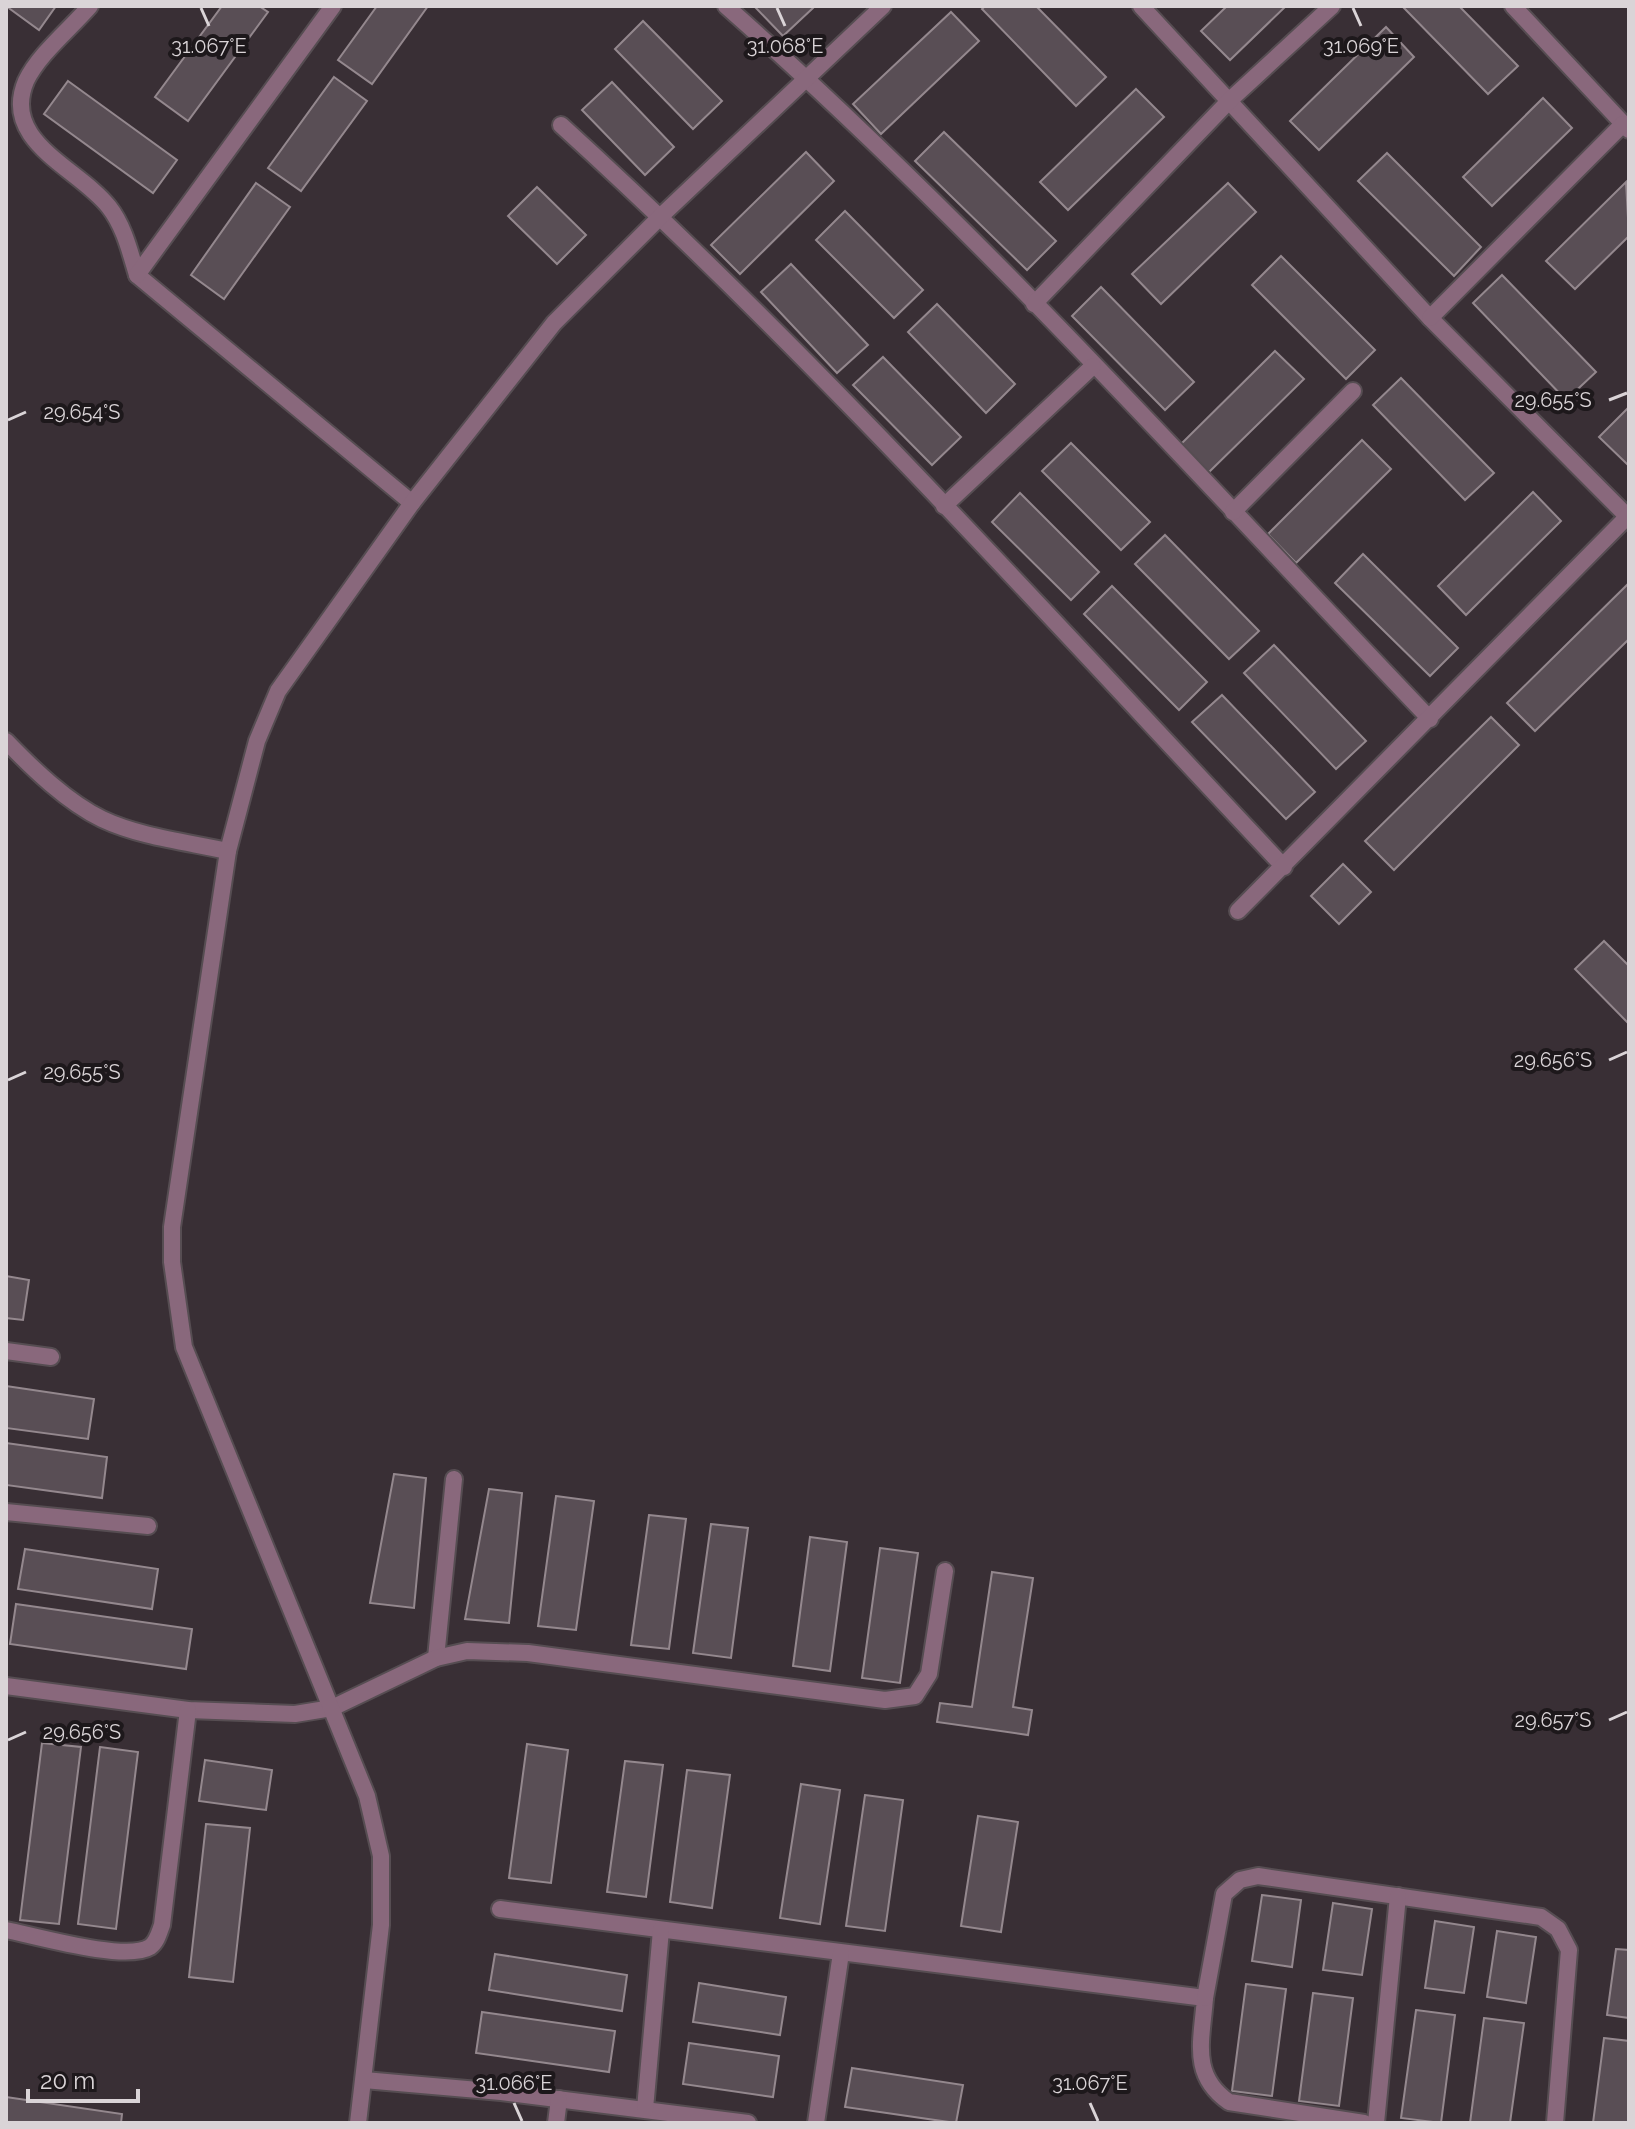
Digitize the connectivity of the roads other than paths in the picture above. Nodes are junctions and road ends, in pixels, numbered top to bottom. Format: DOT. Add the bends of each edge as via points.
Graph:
graph roads {
  1 [pos="90,6"];
  2 [pos="333,6"];
  3 [pos="726,6"];
  4 [pos="883,6"];
  5 [pos="1141,6"];
  6 [pos="1332,6"];
  7 [pos="1513,6"];
  8 [pos="808,78"];
  9 [pos="1230,100"];
  10 [pos="561,125"];
  11 [pos="1626,127"];
  12 [pos="661,216"];
  13 [pos="137,275"];
  14 [pos="1034,304"];
  15 [pos="1430,318"];
  16 [pos="1093,366"];
  17 [pos="1353,391"];
  18 [pos="412,503"];
  19 [pos="944,506"];
  20 [pos="1233,512"];
  21 [pos="1628,516"];
  22 [pos="1430,719"];
  23 [pos="6,741"];
  24 [pos="228,851"];
  25 [pos="1284,867"];
  26 [pos="1238,911"];
  27 [pos="6,1351"];
  28 [pos="51,1357"];
  29 [pos="454,1479"];
  30 [pos="6,1512"];
  31 [pos="148,1526"];
  32 [pos="945,1571"];
  33 [pos="436,1658"];
  34 [pos="7,1686"];
  35 [pos="6,1704"];
  36 [pos="332,1708"];
  37 [pos="188,1710"];
  38 [pos="1398,1896"];
  39 [pos="500,1909"];
  40 [pos="6,1930"];
  41 [pos="661,1930"];
  42 [pos="841,1953"];
  43 [pos="1205,1998"];
  44 [pos="364,2080"];
  45 [pos="559,2099"];
  46 [pos="645,2109"];
  47 [pos="358,2123"];
  48 [pos="556,2123"];
  49 [pos="748,2123"];
  50 [pos="816,2123"];
  51 [pos="1364,2123"];
  52 [pos="1376,2123"];
  53 [pos="1555,2123"];
  1 -- 13 [label="street" via="27,77 17,111 33,142 109,206"];
  2 -- 13 [label="street"];
  3 -- 8 [label="street"];
  4 -- 8 [label="street"];
  5 -- 9 [label="street"];
  6 -- 9 [label="street"];
  7 -- 11 [label="street"];
  8 -- 12 [label="street"];
  8 -- 14 [label="street"];
  9 -- 14 [label="street"];
  9 -- 15 [label="street"];
  10 -- 12 [label="street"];
  11 -- 15 [label="street"];
  12 -- 18 [label="street" via="554,323"];
  12 -- 19 [label="street"];
  13 -- 18 [label="street"];
  14 -- 16 [label="street"];
  15 -- 21 [label="street"];
  16 -- 19 [label="street"];
  16 -- 20 [label="street"];
  17 -- 20 [label="street"];
  18 -- 24 [label="street" via="278,691 257,741"];
  19 -- 25 [label="street"];
  20 -- 22 [label="street"];
  21 -- 22 [label="street"];
  22 -- 25 [label="street"];
  23 -- 24 [label="street" via="52,784 101,819"];
  24 -- 36 [label="street" via="172,1227 176,1305 184,1347 209,1415"];
  25 -- 26 [label="street"];
  27 -- 28 [label="street"];
  29 -- 33 [label="street"];
  30 -- 31 [label="street"];
  32 -- 33 [label="street" via="929,1674 915,1696 901,1700 528,1653 467,1651"];
  33 -- 36 [label="street"];
  34 -- 35 [label="street"];
  34 -- 37 [label="street"];
  36 -- 37 [label="street" via="295,1714"];
  36 -- 44 [label="street" via="367,1796 381,1856 381,1925"];
  37 -- 40 [label="street" via="157,1940 150,1947 124,1952"];
  38 -- 43 [label="street" via="1258,1876 1240,1880 1224,1894 1220,1906"];
  38 -- 52 [label="street"];
  38 -- 53 [label="street" via="1541,1917 1564,1937 1569,1950"];
  39 -- 41 [label="street"];
  41 -- 42 [label="street"];
  41 -- 46 [label="street"];
  42 -- 43 [label="street"];
  42 -- 50 [label="street"];
  43 -- 51 [label="street" via="1201,2062 1214,2092 1229,2102"];
  44 -- 45 [label="street"];
  44 -- 47 [label="street"];
  45 -- 46 [label="street"];
  45 -- 48 [label="street"];
  46 -- 49 [label="street"];
}
